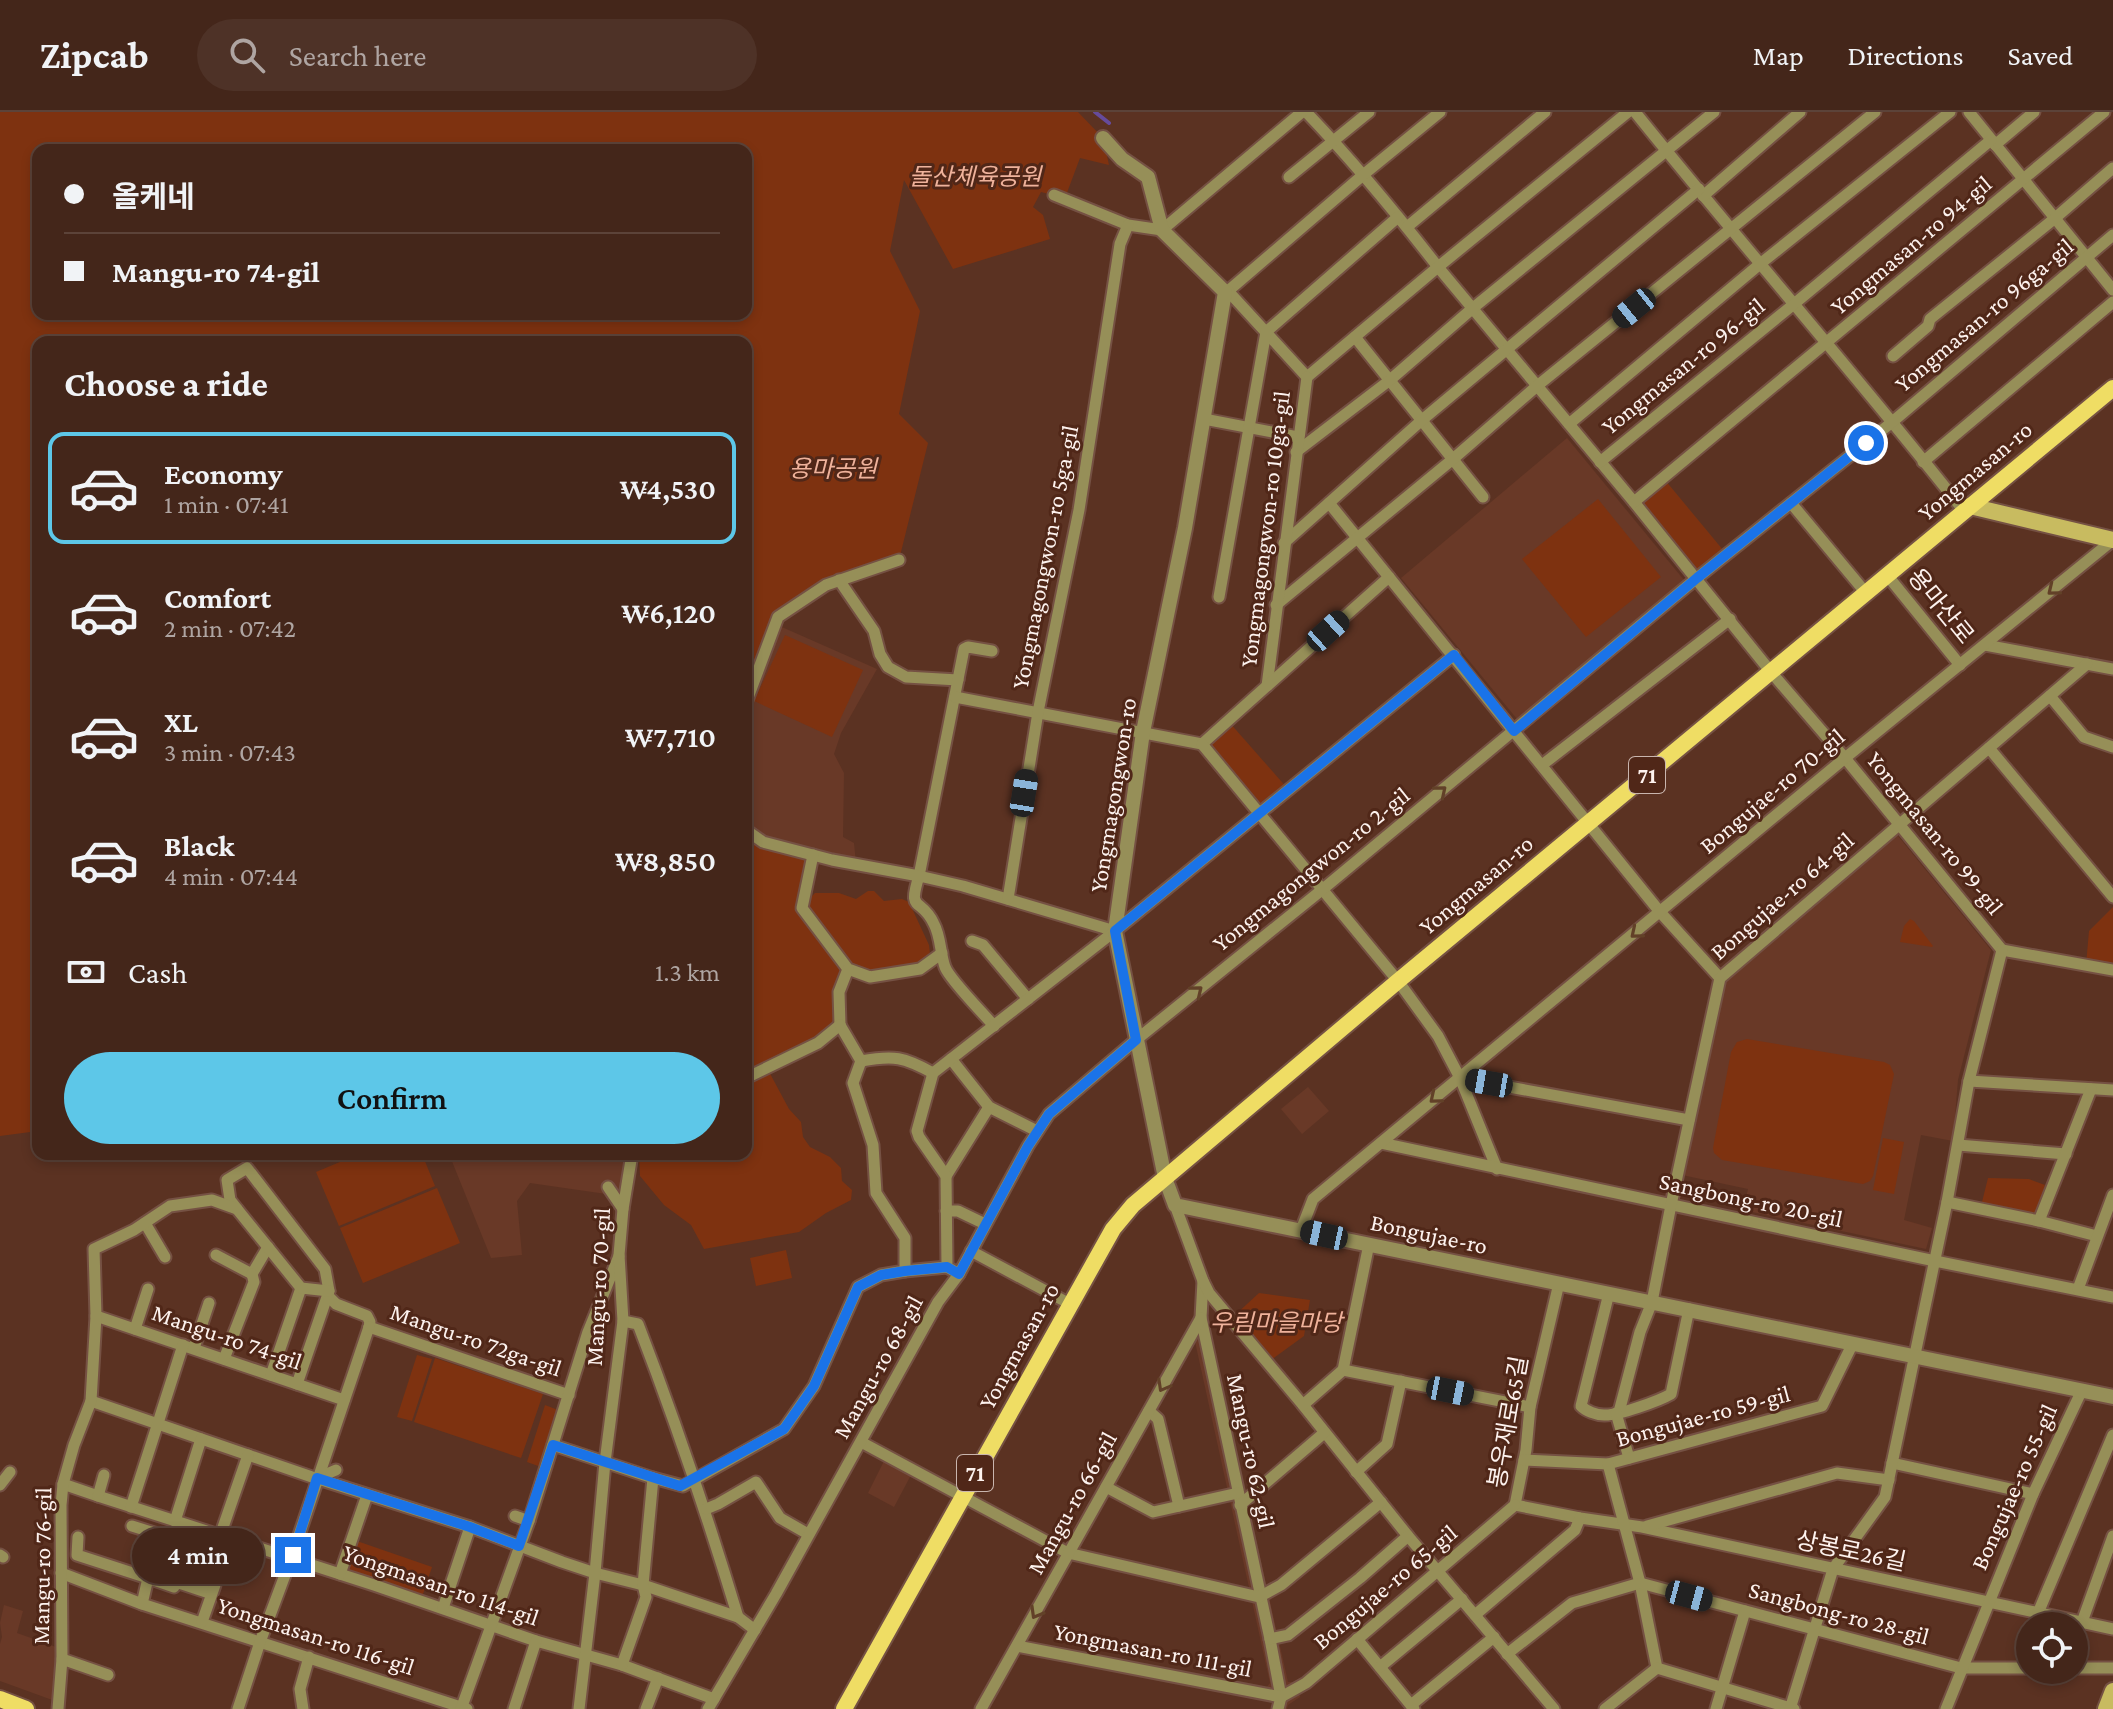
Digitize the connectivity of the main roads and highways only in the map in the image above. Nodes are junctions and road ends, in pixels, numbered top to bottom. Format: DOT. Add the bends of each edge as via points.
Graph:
graph roads {
  1 [pos="2112,390"];
  2 [pos="1967,508"];
  3 [pos="2113,540"];
  4 [pos="2113,1691"];
  5 [pos="0,1699"];
  6 [pos="26,1709"];
  7 [pos="844,1709"];
  8 [pos="2106,1709"];
  1 -- 2 [label="main road, Yongmasan-ro / 71"];
  2 -- 3 [label="main road"];
  2 -- 7 [label="main road, Yongmasan-ro / 71" via="1133,1205 1113,1229"];
  4 -- 8 [label="main road"];
  5 -- 6 [label="main road"];
}
